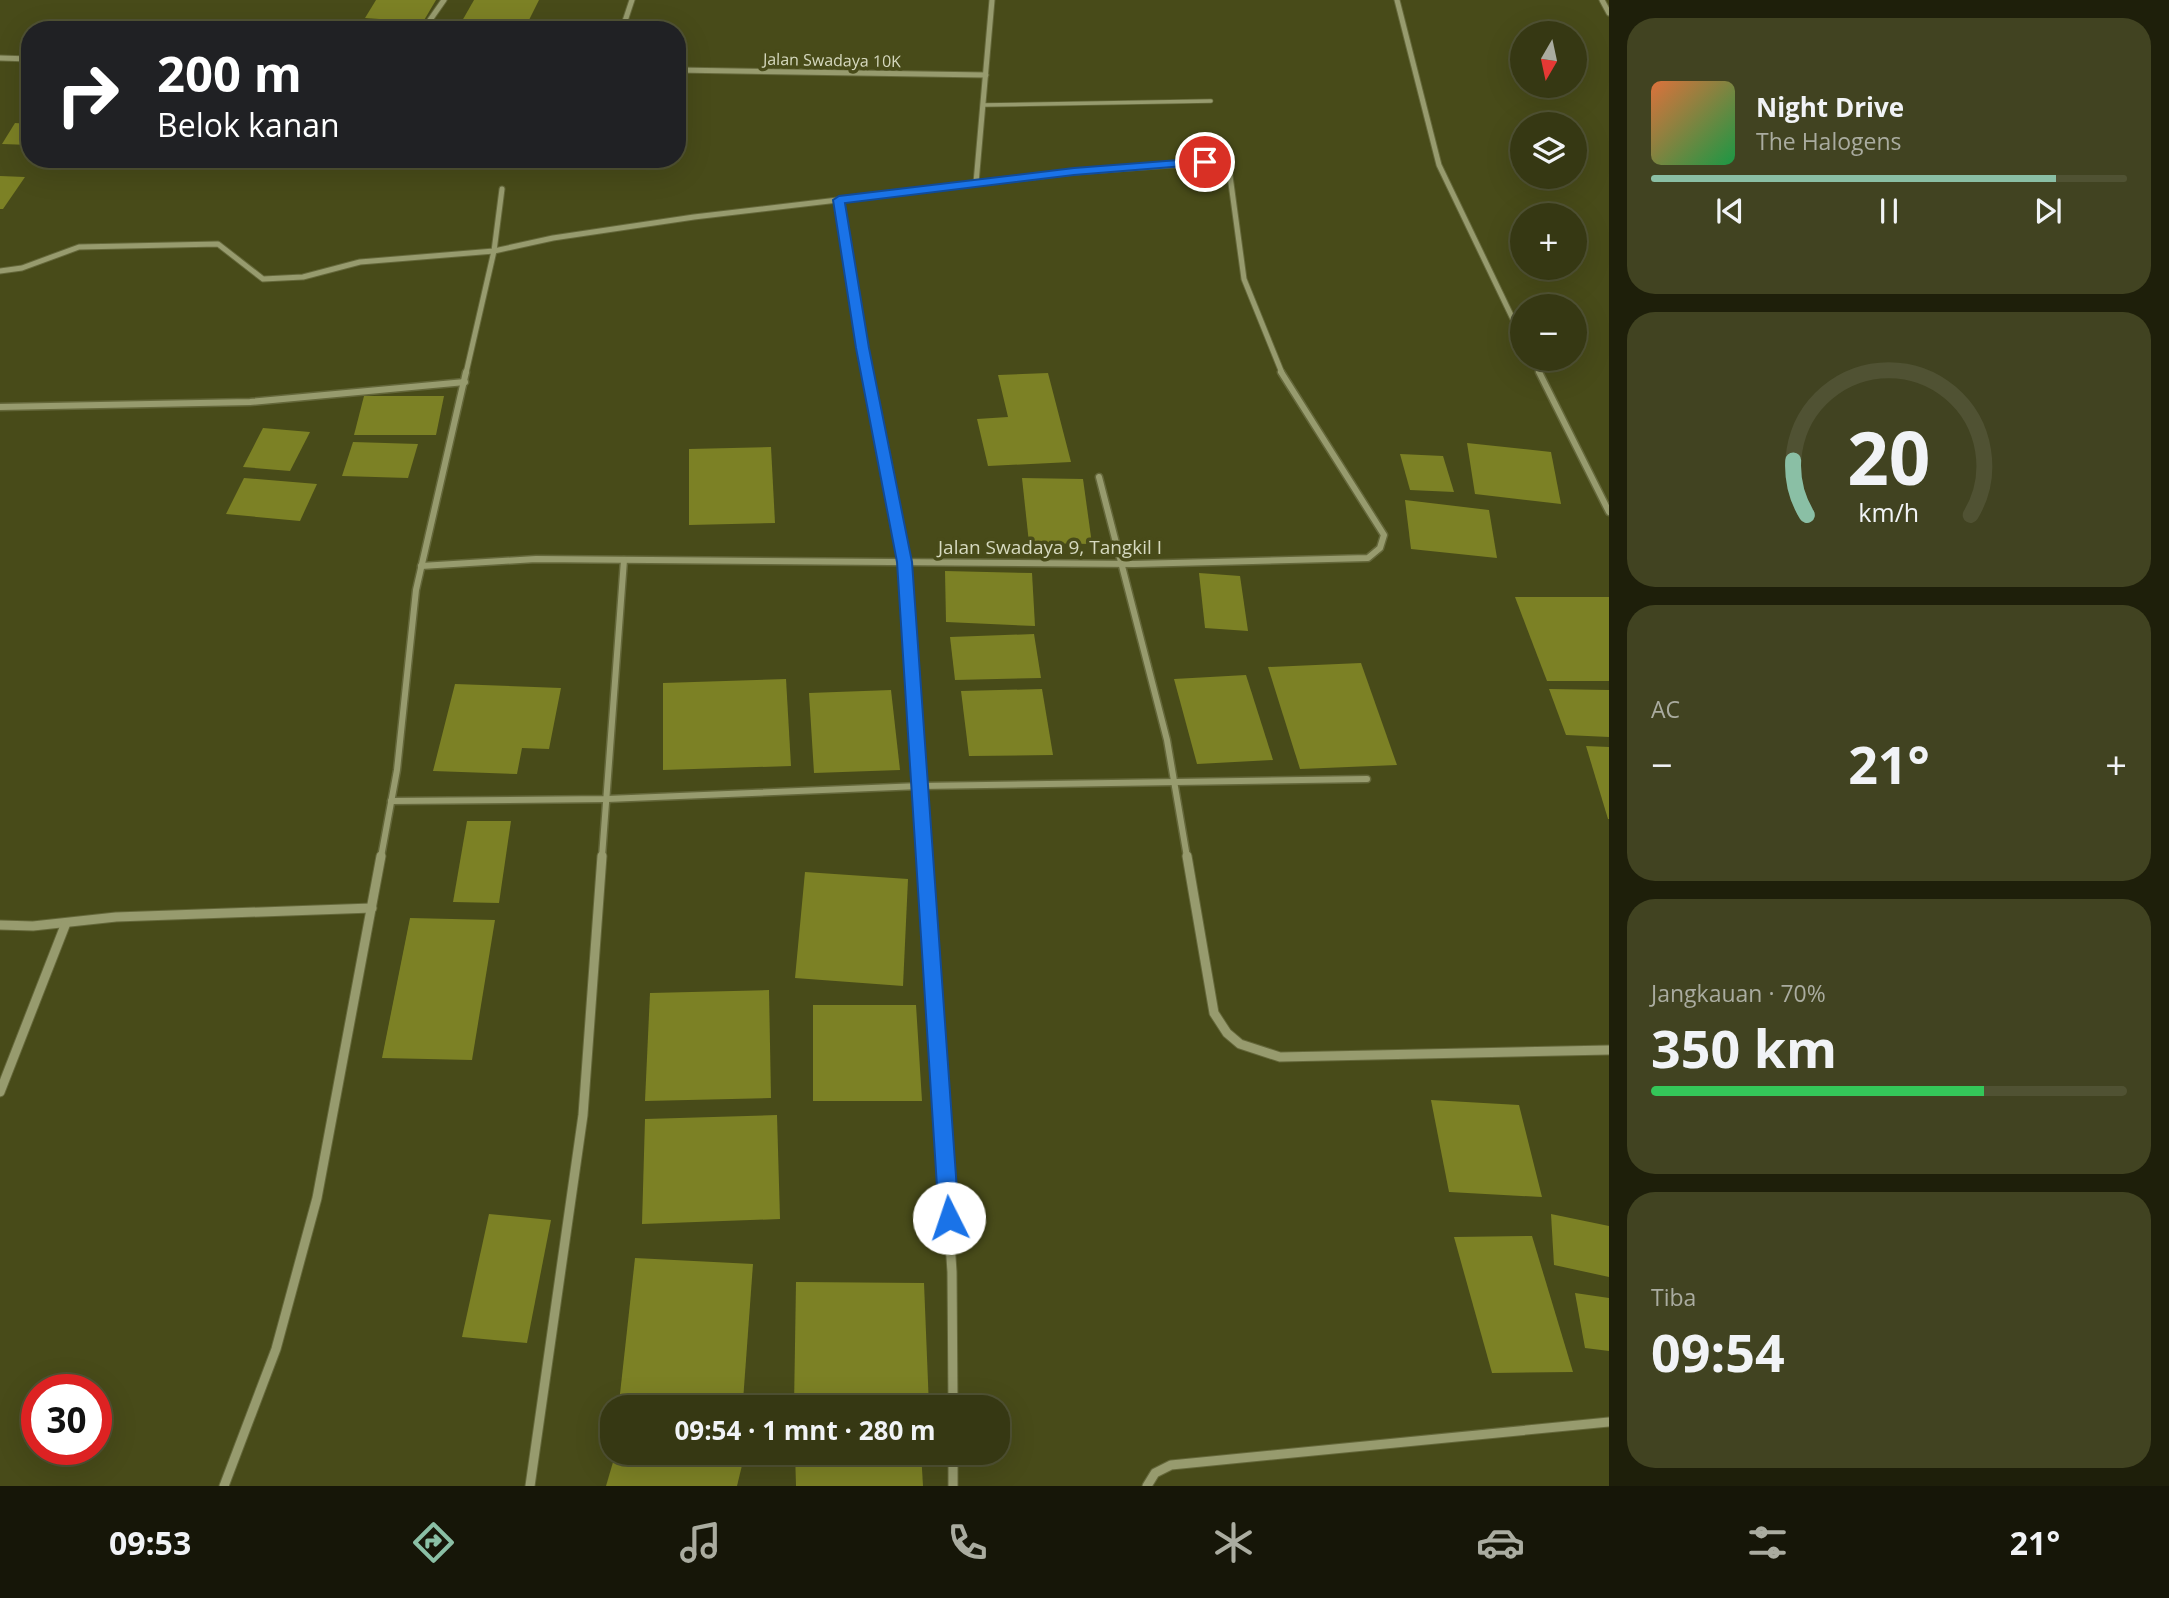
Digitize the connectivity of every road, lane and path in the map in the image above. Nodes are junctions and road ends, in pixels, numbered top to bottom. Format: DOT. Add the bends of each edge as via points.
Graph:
graph roads {
  1 [pos="444,0"];
  2 [pos="632,0"];
  3 [pos="992,0"];
  4 [pos="1397,0"];
  5 [pos="1602,0"];
  6 [pos="1609,13"];
  7 [pos="430,20"];
  8 [pos="625,21"];
  9 [pos="0,58"];
  10 [pos="21,59"];
  11 [pos="686,70"];
  12 [pos="986,75"];
  13 [pos="1211,101"];
  14 [pos="983,105"];
  15 [pos="976,183"];
  16 [pos="502,189"];
  17 [pos="839,200"];
  18 [pos="495,251"];
  19 [pos="0,271"];
  20 [pos="1510,313"];
  21 [pos="1539,371"];
  22 [pos="465,382"];
  23 [pos="0,407"];
  24 [pos="1099,477"];
  25 [pos="1609,512"];
  26 [pos="624,560"];
  27 [pos="905,562"];
  28 [pos="1121,564"];
  29 [pos="421,566"];
  30 [pos="1367,779"];
  31 [pos="1173,783"];
  32 [pos="920,786"];
  33 [pos="607,799"];
  34 [pos="391,800"];
  35 [pos="372,908"];
  36 [pos="66,923"];
  37 [pos="0,925"];
  38 [pos="1609,1050"];
  39 [pos="0,1092"];
  40 [pos="953,1395"];
  41 [pos="1609,1422"];
  42 [pos="953,1465"];
  43 [pos="224,1486"];
  44 [pos="530,1486"];
  45 [pos="953,1486"];
  46 [pos="1147,1486"];
  1 -- 7 [label="street"];
  2 -- 8 [label="street"];
  3 -- 12 [label="street"];
  4 -- 20 [label="street" via="1439,165"];
  5 -- 6 [label="street"];
  9 -- 10 [label="street"];
  11 -- 12 [label="street, Jalan Swadaya 10K"];
  12 -- 14 [label="street"];
  13 -- 14 [label="lane"];
  14 -- 15 [label="street"];
  15 -- 17 [label="street"];
  15 -- 28 [label="street, Jalan Swadaya 9, Tangkil I" via="1228,161 1244,279 1285,382 1384,535 1380,548 1368,558"];
  16 -- 18 [label="street"];
  17 -- 18 [label="street" via="553,237"];
  17 -- 27 [label="street"];
  18 -- 19 [label="street" via="360,262 303,277 263,279 218,244 79,247 22,268"];
  18 -- 22 [label="street"];
  21 -- 25 [label="street"];
  22 -- 23 [label="street" via="250,401"];
  22 -- 29 [label="street"];
  24 -- 28 [label="street"];
  26 -- 27 [label="street, Jalan Swadaya 9, Tangkil I"];
  26 -- 29 [label="street, Jalan Swadaya 9, Tangkil I" via="536,559"];
  26 -- 33 [label="street"];
  27 -- 28 [label="street, Jalan Swadaya 9, Tangkil I"];
  27 -- 32 [label="street"];
  28 -- 31 [label="street" via="1167,740"];
  29 -- 34 [label="street"];
  30 -- 31 [label="street"];
  31 -- 32 [label="street"];
  31 -- 38 [label="street" via="1214,1013 1228,1036 1247,1049 1280,1057"];
  32 -- 33 [label="street"];
  32 -- 40 [label="street" via="952,1272"];
  33 -- 34 [label="street"];
  33 -- 44 [label="street" via="583,1115"];
  34 -- 35 [label="street"];
  35 -- 36 [label="street" via="116,917"];
  35 -- 43 [label="street" via="317,1198 276,1349"];
  36 -- 37 [label="street"];
  36 -- 39 [label="street"];
  41 -- 46 [label="street" via="1171,1465 1155,1473"];
  42 -- 45 [label="street"];
}
